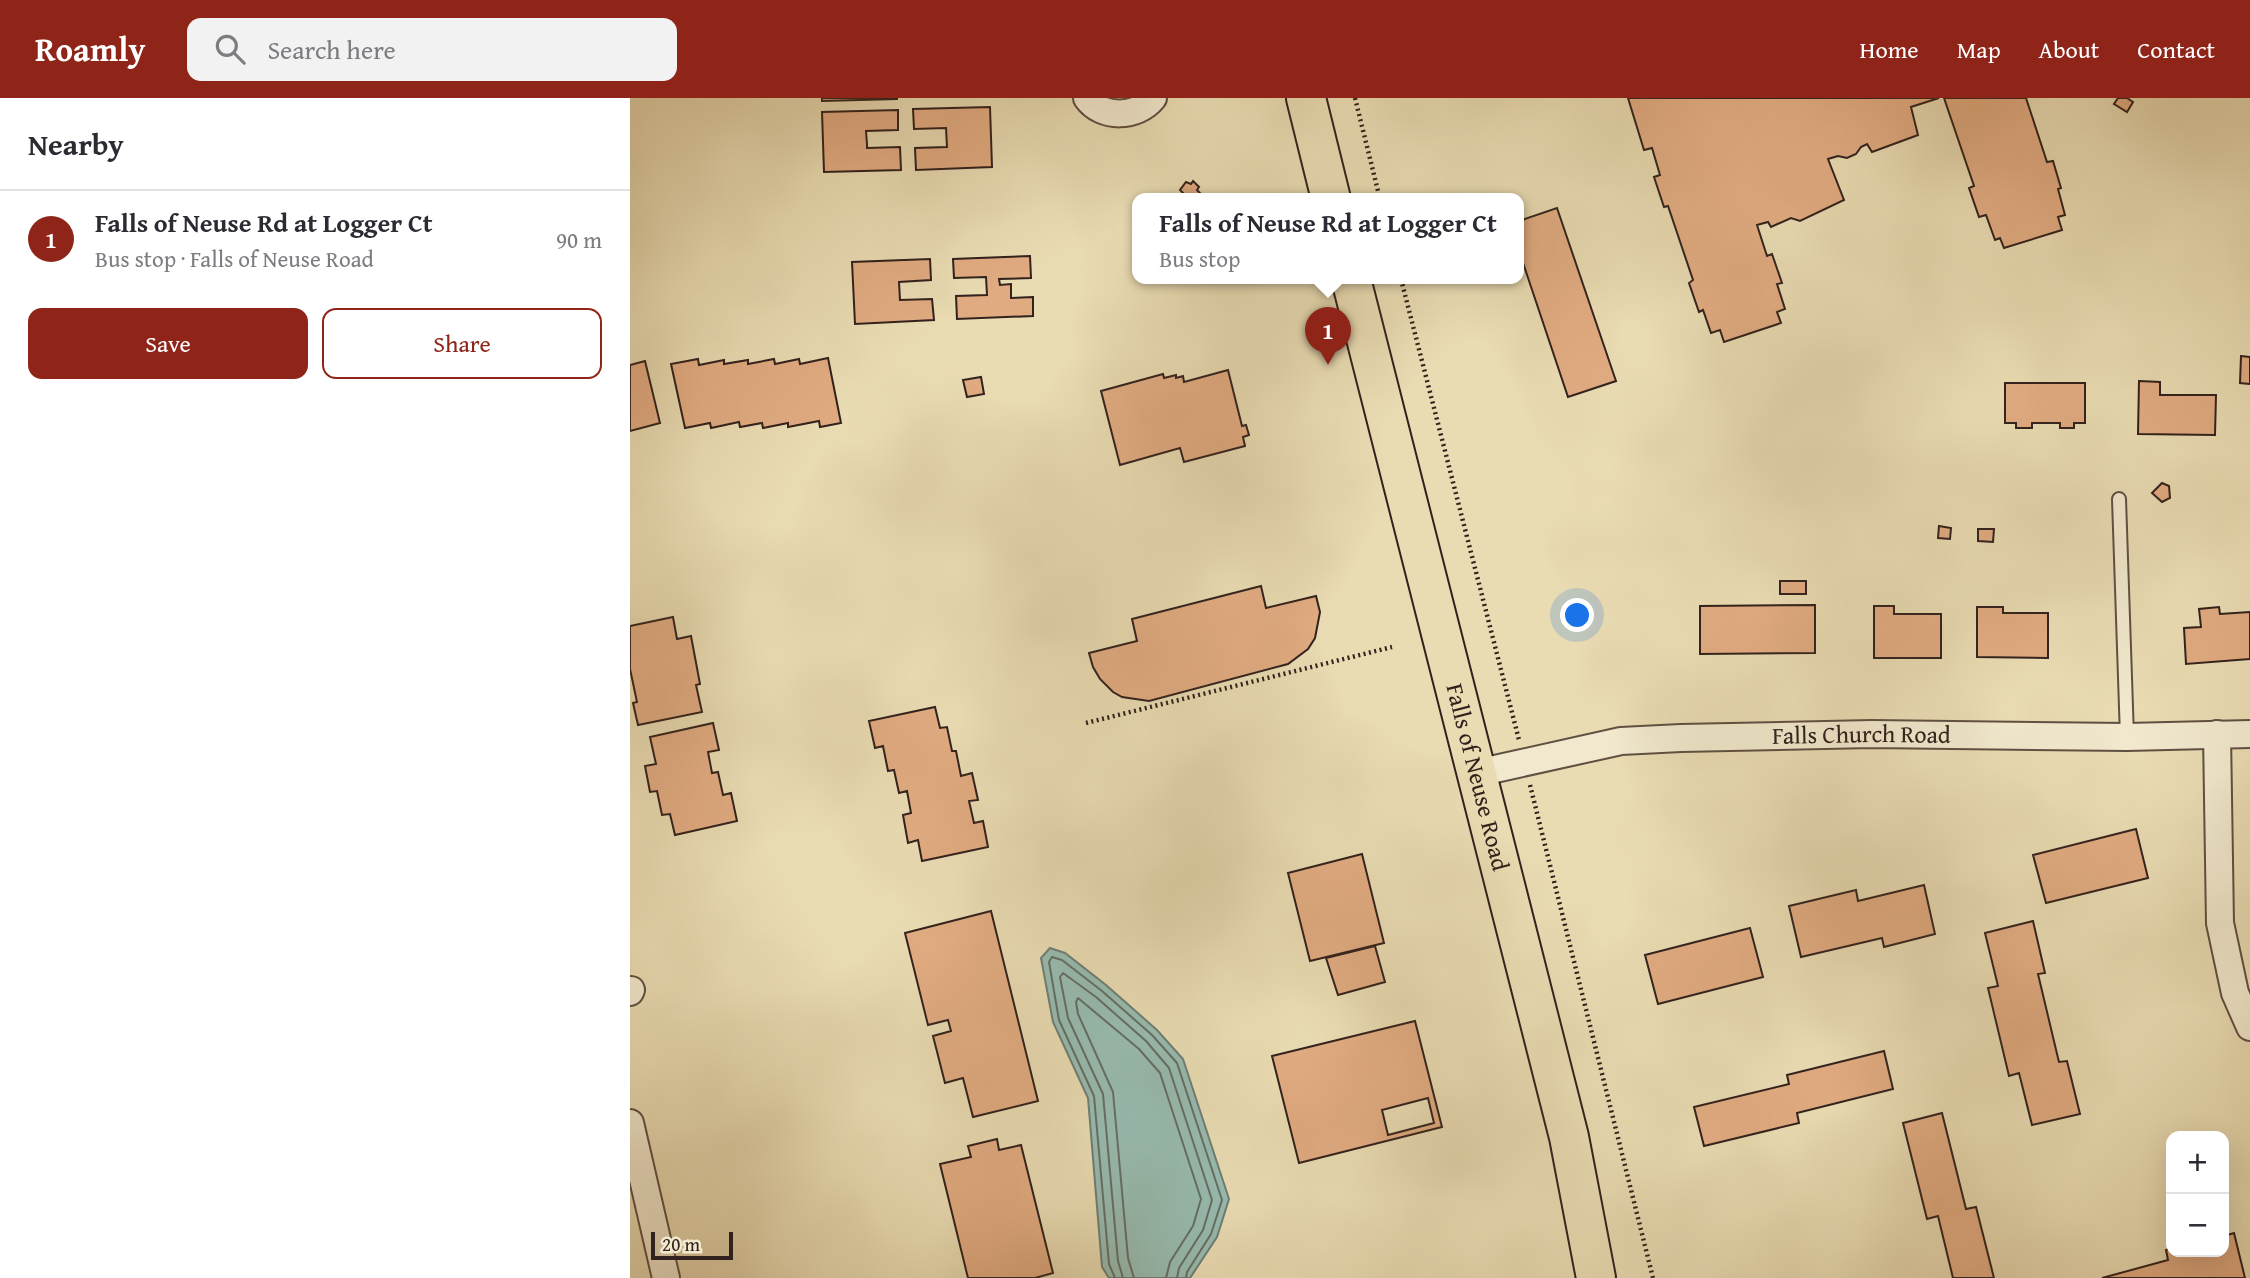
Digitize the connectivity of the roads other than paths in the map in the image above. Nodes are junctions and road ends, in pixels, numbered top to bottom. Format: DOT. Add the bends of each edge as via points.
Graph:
graph roads {
  1 [pos="1087,98"];
  2 [pos="1153,98"];
  3 [pos="1306,98"];
  4 [pos="1330,193"];
  5 [pos="1353,284"];
  6 [pos="2119,499"];
  7 [pos="2217,734"];
  8 [pos="2250,734"];
  9 [pos="2127,737"];
  10 [pos="1477,773"];
  11 [pos="2250,1027"];
  12 [pos="630,1123"];
  13 [pos="666,1278"];
  14 [pos="1596,1278"];
  1 -- 2 [label="street" via="1104,111 1121,114 1138,110"];
  3 -- 4 [label="main road"];
  5 -- 10 [label="main road, Falls of Neuse Road"];
  6 -- 9 [label="lane"];
  7 -- 8 [label="street, Falls Church Road"];
  7 -- 9 [label="street, Falls Church Road"];
  7 -- 11 [label="street" via="2220,923 2235,993"];
  9 -- 10 [label="street, Falls Church Road" via="1859,734 1621,741"];
  10 -- 14 [label="main road, Falls of Neuse Road" via="1569,1137"];
  12 -- 13 [label="street"];
}
